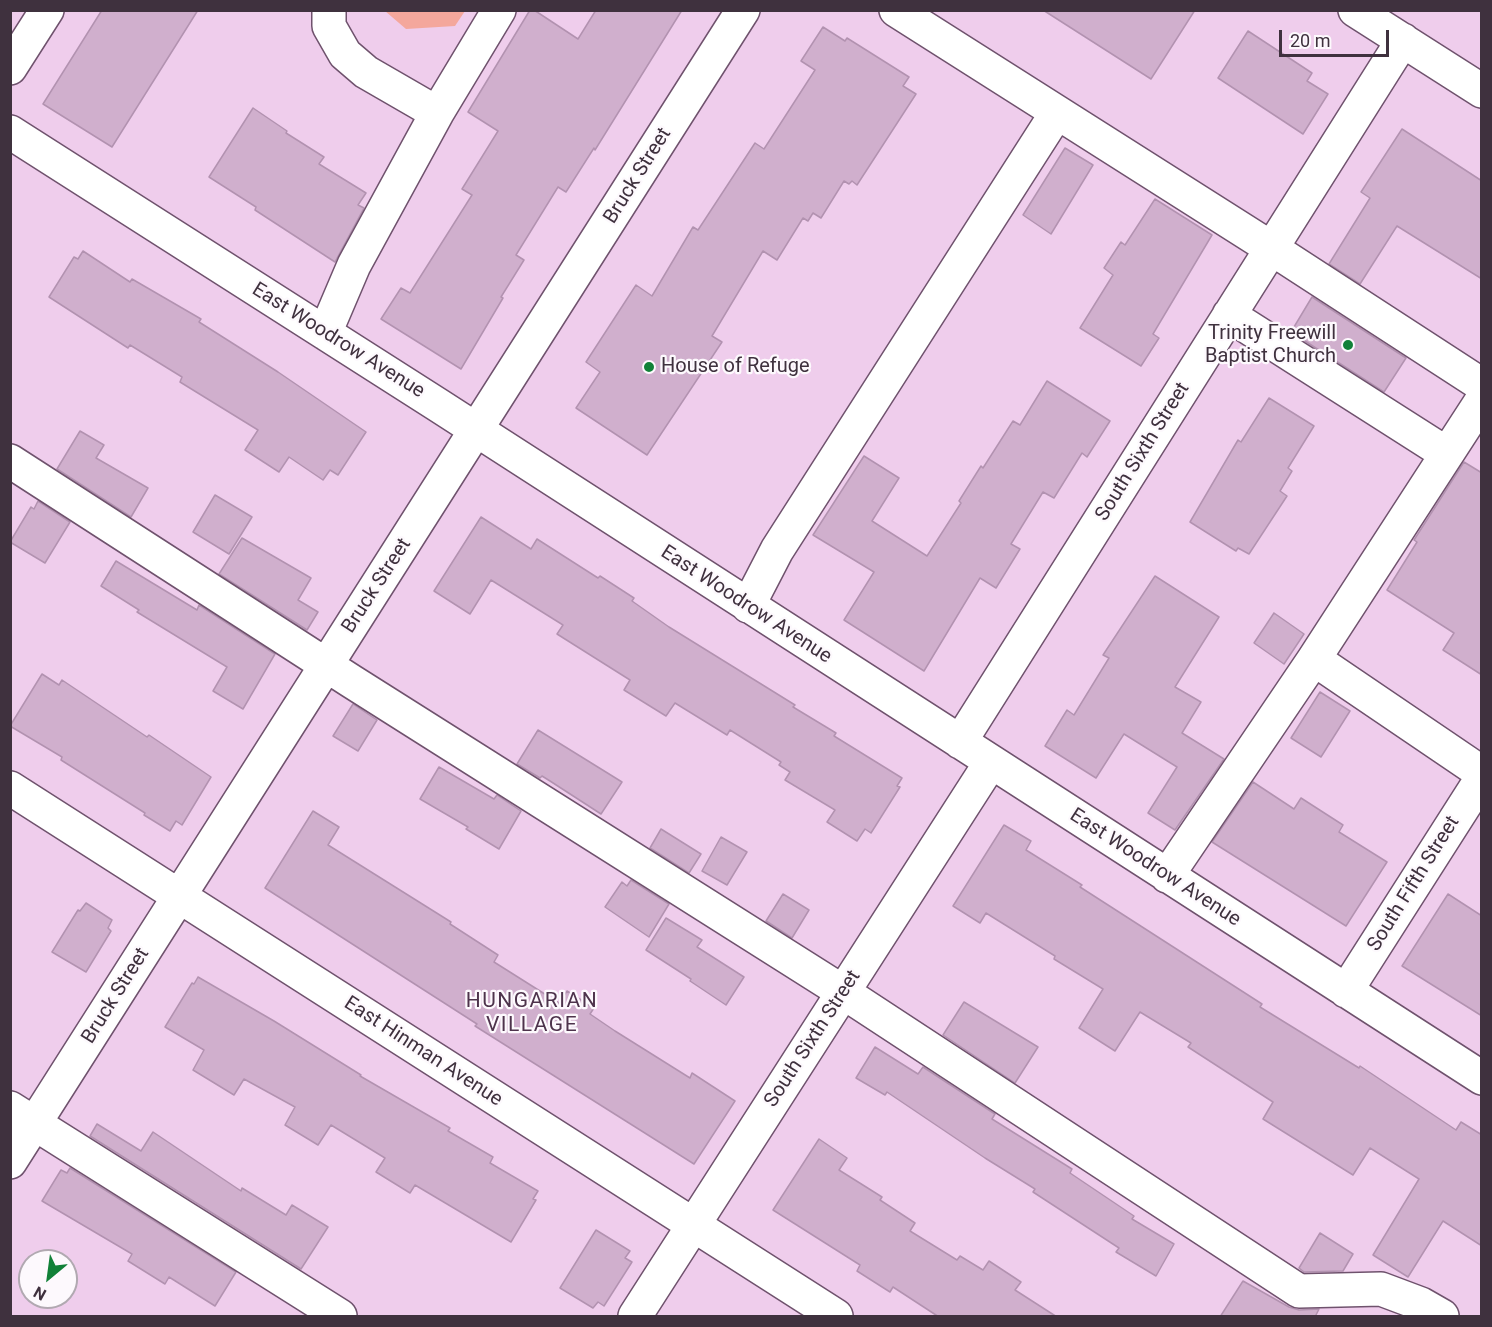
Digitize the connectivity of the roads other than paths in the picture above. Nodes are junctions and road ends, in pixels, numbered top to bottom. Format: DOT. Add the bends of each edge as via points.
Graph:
graph roads {
  1 [pos="46,10"];
  2 [pos="329,10"];
  3 [pos="499,10"];
  4 [pos="743,10"];
  5 [pos="896,10"];
  6 [pos="1355,10"];
  7 [pos="1402,40"];
  8 [pos="10,68"];
  9 [pos="1482,91"];
  10 [pos="437,113"];
  11 [pos="1056,114"];
  12 [pos="10,132"];
  13 [pos="1272,248"];
  14 [pos="1229,315"];
  15 [pos="326,333"];
  16 [pos="1482,385"];
  17 [pos="1482,400"];
  18 [pos="477,430"];
  19 [pos="1447,454"];
  20 [pos="10,461"];
  21 [pos="748,606"];
  22 [pos="1314,659"];
  23 [pos="326,665"];
  24 [pos="960,742"];
  25 [pos="991,762"];
  26 [pos="1482,773"];
  27 [pos="1482,778"];
  28 [pos="10,788"];
  29 [pos="1167,876"];
  30 [pos="179,896"];
  31 [pos="1346,991"];
  32 [pos="843,992"];
  33 [pos="1482,1078"];
  34 [pos="23,1116"];
  35 [pos="10,1162"];
  36 [pos="693,1225"];
  37 [pos="340,1317"];
  38 [pos="635,1317"];
  39 [pos="836,1317"];
  40 [pos="1442,1317"];
  1 -- 8 [label="street"];
  2 -- 10 [label="street" via="329,26 345,54 366,72"];
  3 -- 10 [label="street"];
  4 -- 18 [label="street, Bruck Street"];
  5 -- 11 [label="street"];
  6 -- 7 [label="street"];
  7 -- 9 [label="street"];
  7 -- 13 [label="street, South Sixth Street"];
  10 -- 15 [label="street" via="354,265"];
  11 -- 13 [label="street"];
  11 -- 21 [label="street" via="777,550"];
  12 -- 15 [label="street, East Woodrow Avenue"];
  13 -- 14 [label="street, South Sixth Street"];
  13 -- 16 [label="street"];
  14 -- 19 [label="street"];
  14 -- 24 [label="street, South Sixth Street"];
  15 -- 18 [label="street, East Woodrow Avenue"];
  17 -- 19 [label="street"];
  18 -- 21 [label="street, East Woodrow Avenue"];
  18 -- 23 [label="street, Bruck Street"];
  19 -- 22 [label="street"];
  20 -- 23 [label="street"];
  21 -- 24 [label="street, East Woodrow Avenue"];
  22 -- 26 [label="street"];
  22 -- 29 [label="street"];
  23 -- 30 [label="street, Bruck Street"];
  23 -- 32 [label="street"];
  24 -- 25 [label="street, East Woodrow Avenue"];
  25 -- 29 [label="street, East Woodrow Avenue"];
  25 -- 32 [label="street, South Sixth Street"];
  27 -- 31 [label="street, South Fifth Street"];
  28 -- 30 [label="street, East Hinman Avenue"];
  29 -- 31 [label="street, East Woodrow Avenue"];
  30 -- 34 [label="street, Bruck Street"];
  30 -- 36 [label="street, East Hinman Avenue"];
  31 -- 33 [label="street, East Woodrow Avenue"];
  32 -- 36 [label="street, South Sixth Street"];
  32 -- 40 [label="street" via="1299,1291 1381,1289 1421,1304"];
  34 -- 35 [label="street, Bruck Street"];
  34 -- 37 [label="street"];
  36 -- 38 [label="street, South Sixth Street"];
  36 -- 39 [label="street, East Hinman Avenue"];
}
